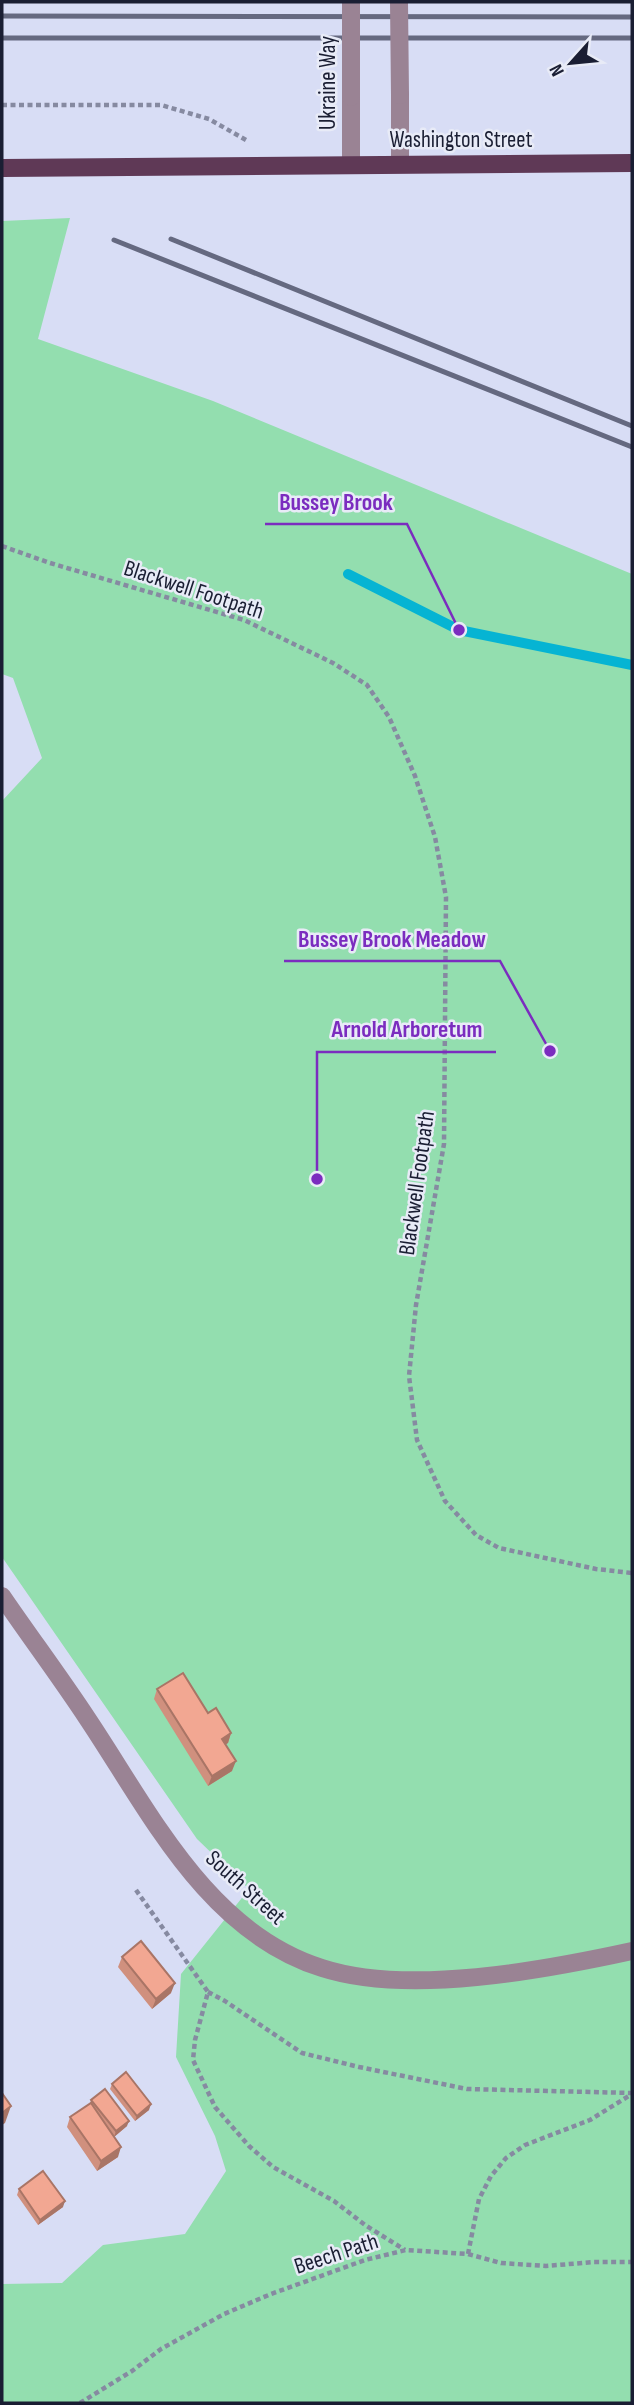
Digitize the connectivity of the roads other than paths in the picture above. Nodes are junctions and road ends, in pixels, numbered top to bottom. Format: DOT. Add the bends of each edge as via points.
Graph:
graph roads {
  1 [pos="351,2"];
  2 [pos="400,2"];
  3 [pos="632,163"];
  4 [pos="351,164"];
  5 [pos="400,164"];
  6 [pos="2,169"];
  7 [pos="2,1597"];
  8 [pos="632,1951"];
  1 -- 4 [label="street, Ukraine Way, bridge"];
  2 -- 5 [label="street, bridge"];
  3 -- 5 [label="main road, Washington Street"];
  4 -- 5 [label="main road, Washington Street"];
  4 -- 6 [label="main road, Washington Street"];
  7 -- 8 [label="street, South Street" via="182,1862 222,1906 260,1938 290,1955 348,1975 416,1979 543,1968"];
}
